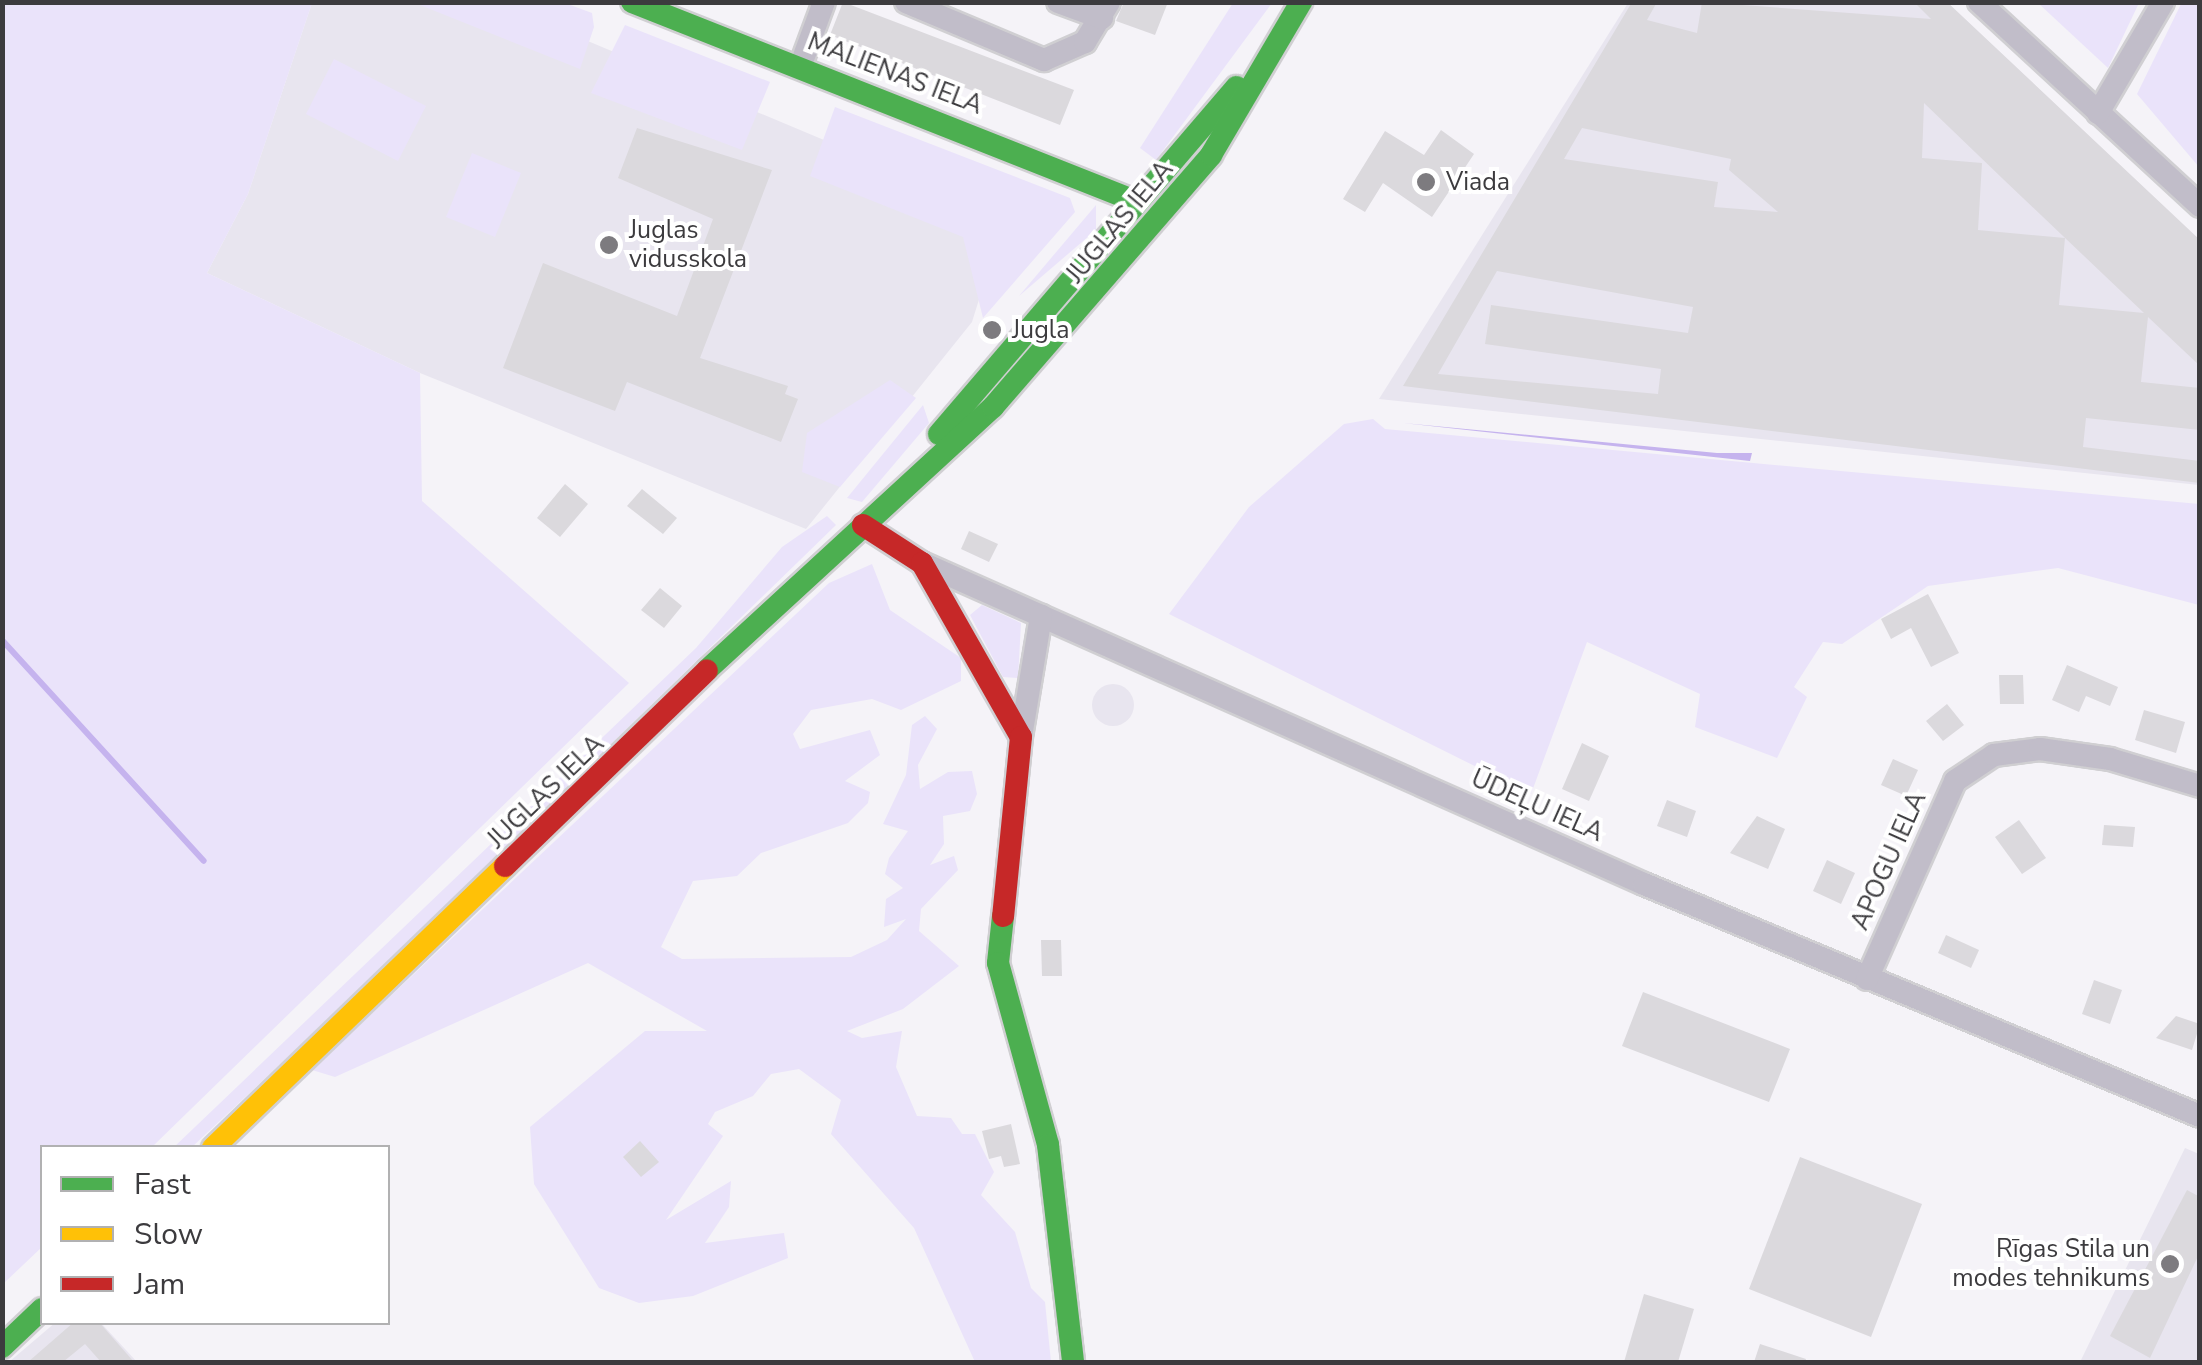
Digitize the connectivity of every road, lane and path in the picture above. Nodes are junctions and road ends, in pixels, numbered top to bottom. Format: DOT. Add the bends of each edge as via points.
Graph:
graph roads {
  1 [pos="632,2"];
  2 [pos="824,2"];
  3 [pos="906,2"];
  4 [pos="974,2"];
  5 [pos="1058,2"];
  6 [pos="1301,2"];
  7 [pos="1978,2"];
  8 [pos="2163,2"];
  9 [pos="1106,10"];
  10 [pos="959,23"];
  11 [pos="800,67"];
  12 [pos="1257,70"];
  13 [pos="2098,113"];
  14 [pos="1136,200"];
  15 [pos="2200,206"];
  16 [pos="1160,220"];
  17 [pos="913,472"];
  18 [pos="863,525"];
  19 [pos="922,563"];
  20 [pos="1041,616"];
  21 [pos="1022,736"];
  22 [pos="2200,786"];
  23 [pos="1867,979"];
  24 [pos="2200,1116"];
  25 [pos="216,1145"];
  26 [pos="40,1311"];
  27 [pos="2,1347"];
  28 [pos="1073,1362"];
  1 -- 11 [label="main road, MALIENAS IELA"];
  2 -- 11 [label="street"];
  3 -- 10 [label="street"];
  4 -- 10 [label="street"];
  5 -- 9 [label="street"];
  6 -- 12 [label="main road, JUGLAS IELA"];
  7 -- 13 [label="street"];
  8 -- 13 [label="street"];
  9 -- 10 [label="street" via="1061,60"];
  11 -- 14 [label="main road, MALIENAS IELA"];
  12 -- 14 [label="main road, JUGLAS IELA"];
  12 -- 16 [label="main road, JUGLAS IELA" via="1245,104"];
  13 -- 15 [label="street"];
  14 -- 16 [label="main road, MALIENAS IELA"];
  14 -- 17 [label="main road, JUGLAS IELA"];
  16 -- 17 [label="main road, JUGLAS IELA" via="993,407"];
  17 -- 18 [label="main road, JUGLAS IELA"];
  18 -- 19 [label="main road, ŪDEĻU IELA"];
  18 -- 25 [label="main road, JUGLAS IELA"];
  19 -- 20 [label="street, ŪDEĻU IELA"];
  19 -- 21 [label="main road"];
  20 -- 21 [label="street"];
  20 -- 23 [label="street, ŪDEĻU IELA"];
  21 -- 28 [label="main road" via="998,963 1048,1145"];
  22 -- 23 [label="street, APOGU IELA" via="2110,759 2040,748 1994,754 1946,796"];
  23 -- 24 [label="street, ŪDEĻU IELA"];
  26 -- 27 [label="main road"];
}
